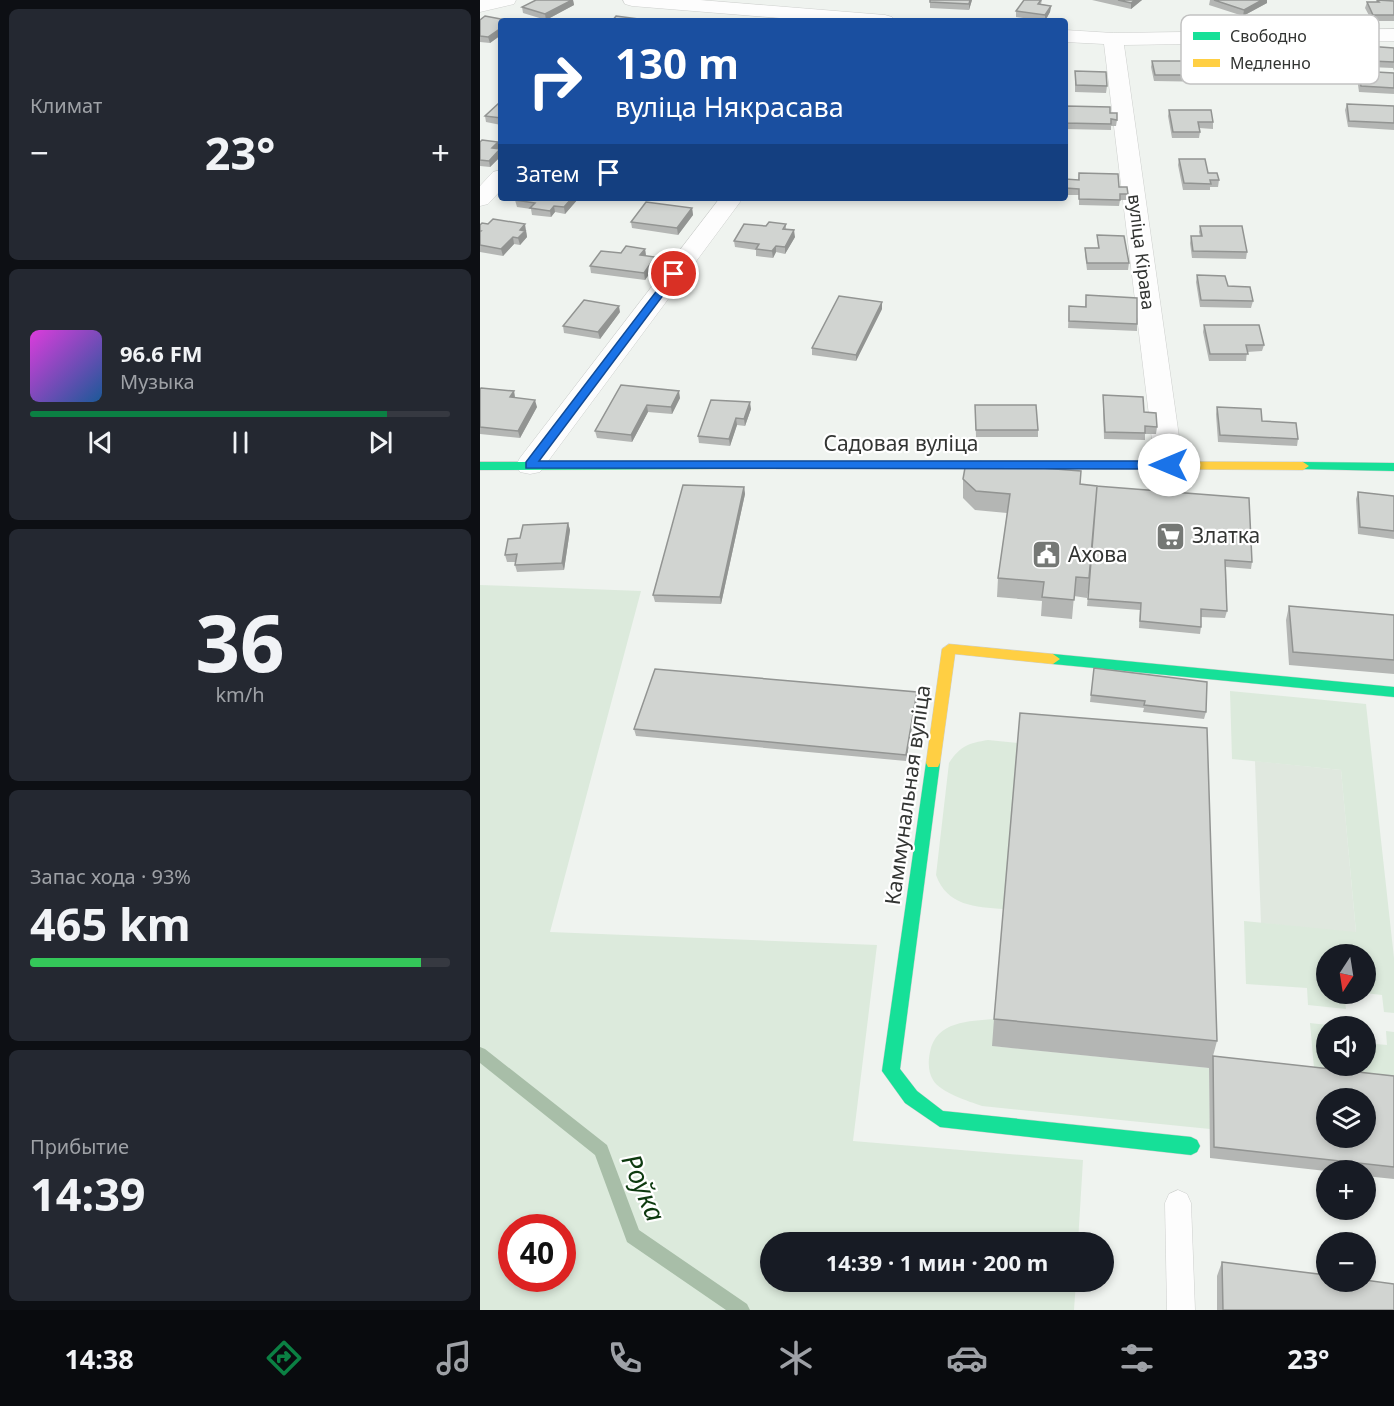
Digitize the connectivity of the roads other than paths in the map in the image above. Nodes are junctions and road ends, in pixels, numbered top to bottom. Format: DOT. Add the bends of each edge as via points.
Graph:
graph roads {
  1 [pos="507,0"];
  2 [pos="632,0"];
  3 [pos="682,3"];
  4 [pos="480,6"];
  5 [pos="665,18"];
  6 [pos="828,18"];
  7 [pos="1379,35"];
  8 [pos="1394,35"];
  9 [pos="1068,36"];
  10 [pos="1181,38"];
  11 [pos="1113,39"];
  12 [pos="498,180"];
  13 [pos="480,199"];
  14 [pos="730,201"];
  15 [pos="530,465"];
  16 [pos="1169,465"];
  17 [pos="480,466"];
  18 [pos="1394,467"];
  19 [pos="1394,692"];
  20 [pos="1191,1146"];
  21 [pos="1178,1203"];
  22 [pos="1181,1310"];
  1 -- 4 [label="street"];
  2 -- 3 [label="street"];
  3 -- 5 [label="street"];
  3 -- 6 [label="street"];
  7 -- 8 [label="street"];
  9 -- 11 [label="street"];
  10 -- 11 [label="street"];
  11 -- 16 [label="street, вуліца Кірава"];
  12 -- 13 [label="street"];
  14 -- 15 [label="street"];
  15 -- 16 [label="street, Садовая вуліца"];
  15 -- 17 [label="street, Садовая вуліца"];
  16 -- 18 [label="street, Садовая вуліца"];
  19 -- 20 [label="street, Каммунальная вуліца" via="949,649 891,1071 911,1097 940,1119"];
  21 -- 22 [label="lane"];
}
